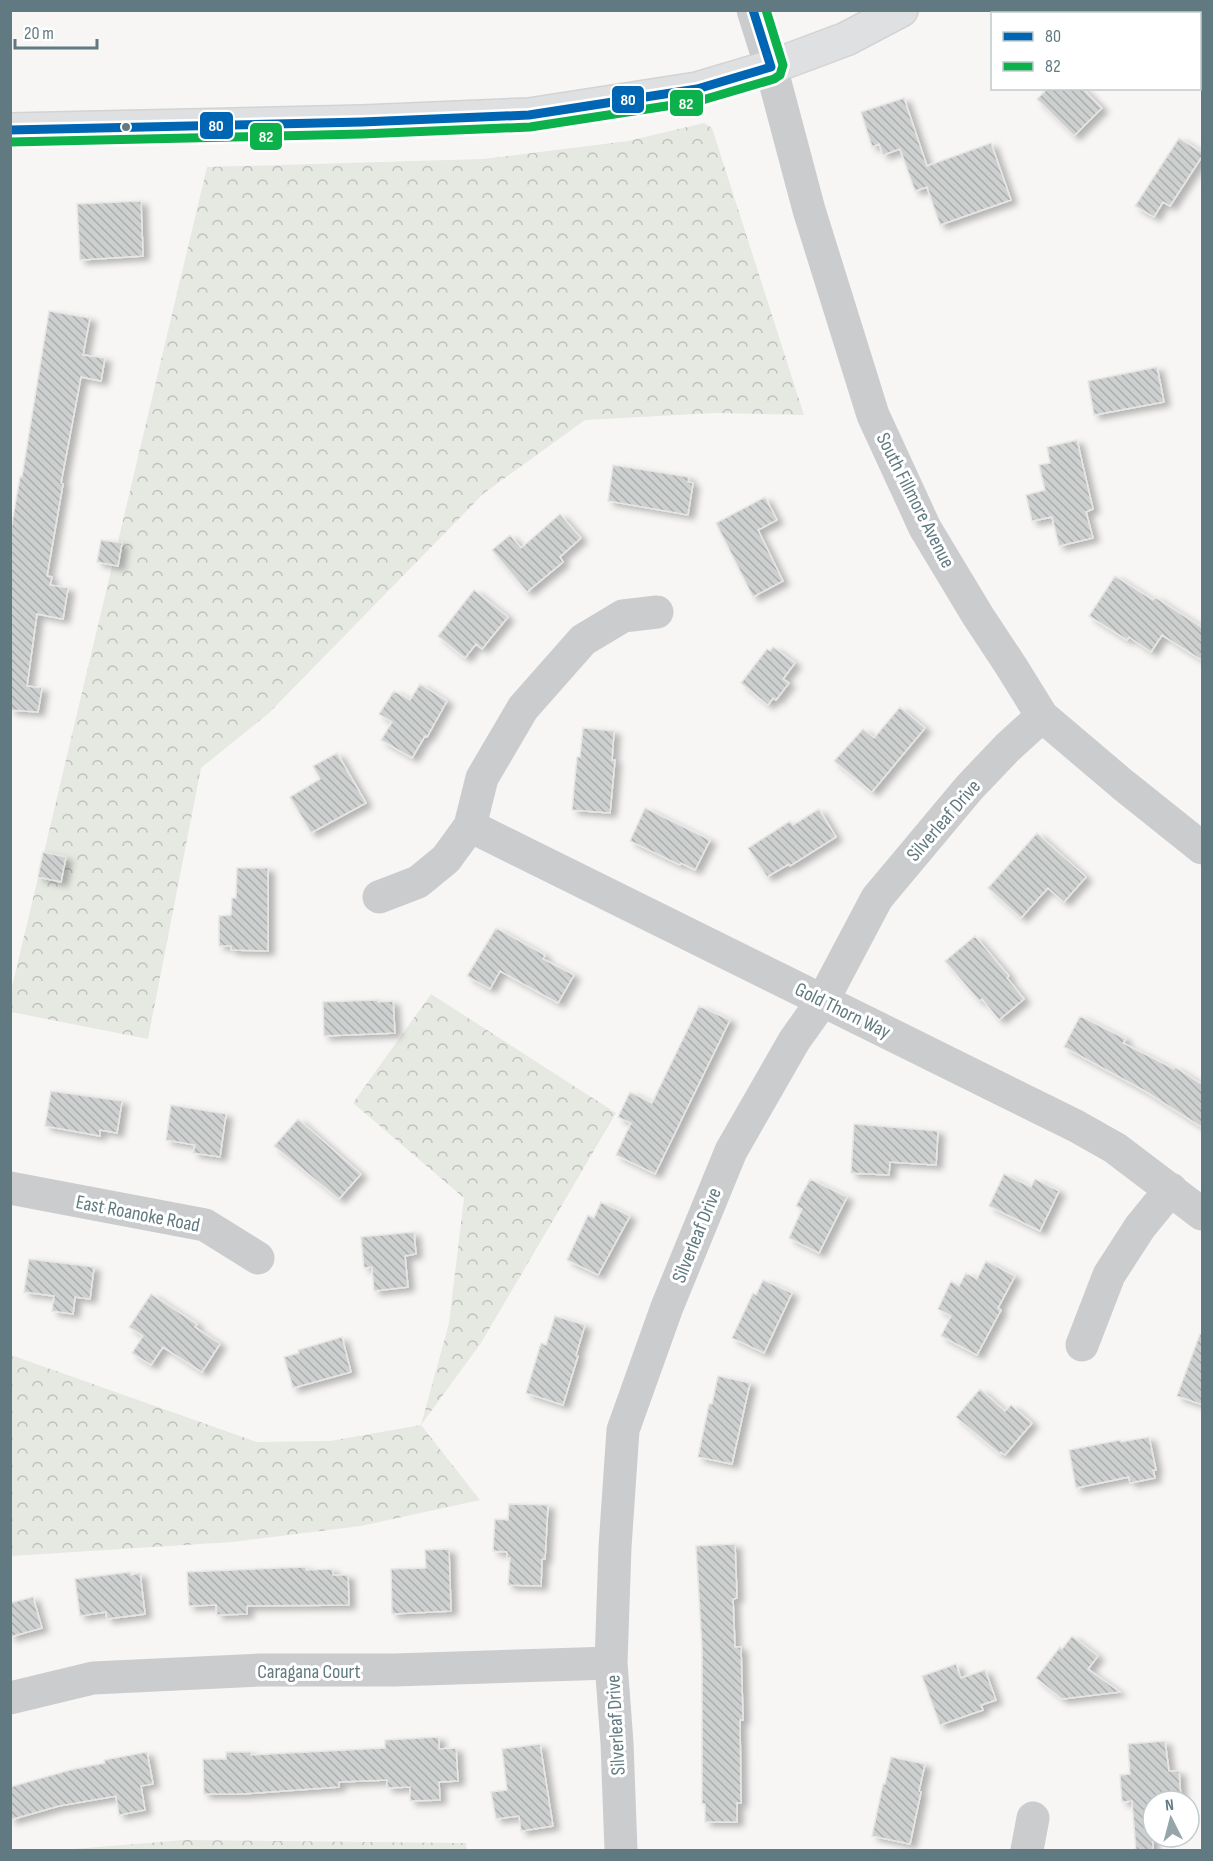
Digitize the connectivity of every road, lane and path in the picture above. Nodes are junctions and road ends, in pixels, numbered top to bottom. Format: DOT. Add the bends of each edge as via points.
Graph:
graph roads {
  1 [pos="753,10"];
  2 [pos="901,10"];
  3 [pos="771,67"];
  4 [pos="10,130"];
  5 [pos="657,612"];
  6 [pos="1042,716"];
  7 [pos="470,826"];
  8 [pos="1203,848"];
  9 [pos="379,897"];
  10 [pos="823,1000"];
  11 [pos="10,1188"];
  12 [pos="1171,1189"];
  13 [pos="1203,1214"];
  14 [pos="258,1258"];
  15 [pos="1082,1345"];
  16 [pos="611,1663"];
  17 [pos="10,1698"];
  18 [pos="1033,1818"];
  19 [pos="621,1851"];
  20 [pos="1027,1851"];
  1 -- 3 [label="street, South Fillmore Avenue"];
  2 -- 3 [label="main road" via="846,39"];
  3 -- 4 [label="main road" via="697,89 529,115"];
  3 -- 6 [label="street, South Fillmore Avenue" via="809,210 873,415 925,528"];
  5 -- 7 [label="street" via="623,616 584,640 523,708 482,778"];
  6 -- 8 [label="street, South Fillmore Avenue"];
  6 -- 10 [label="street, Silverleaf Drive" via="969,788 877,898"];
  7 -- 9 [label="street" via="446,859 418,882"];
  7 -- 10 [label="street, Gold Thorn Way"];
  10 -- 12 [label="street, Gold Thorn Way" via="1076,1126 1115,1148"];
  10 -- 16 [label="street, Silverleaf Drive" via="794,1041 731,1151 667,1307 624,1430"];
  11 -- 14 [label="street, East Roanoke Road" via="205,1225"];
  12 -- 13 [label="street, Gold Thorn Way"];
  12 -- 15 [label="street" via="1109,1275"];
  16 -- 17 [label="street, Caragana Court" via="93,1678"];
  16 -- 19 [label="street, Silverleaf Drive"];
  18 -- 20 [label="street"];
}
